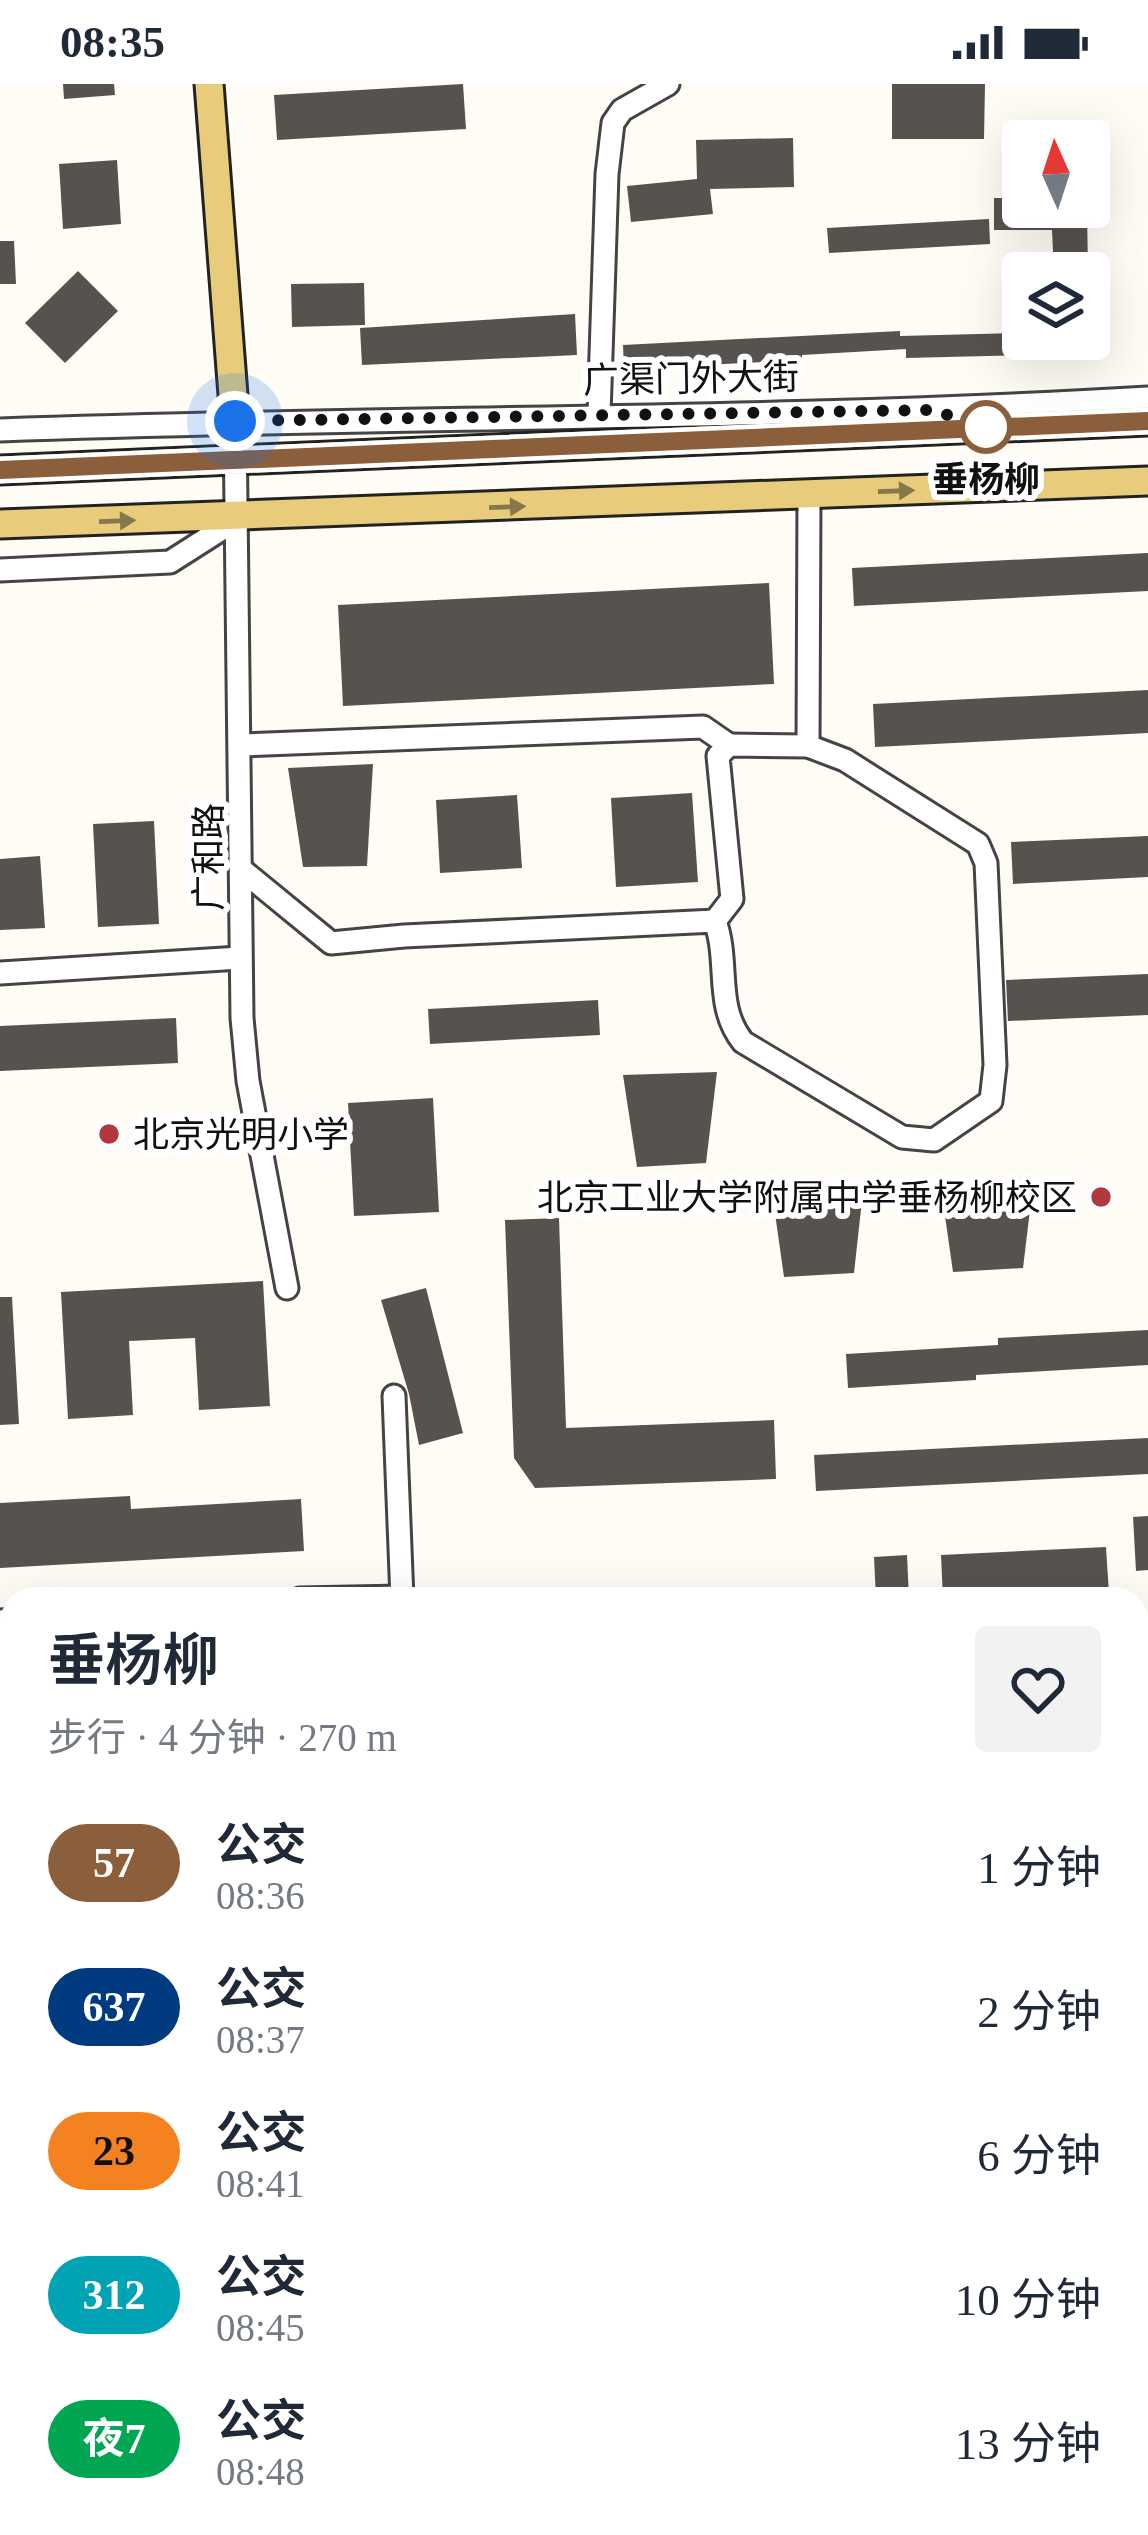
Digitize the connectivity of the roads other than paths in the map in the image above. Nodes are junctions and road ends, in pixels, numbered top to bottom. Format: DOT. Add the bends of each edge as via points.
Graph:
graph roads {
  1 [pos="209,84"];
  2 [pos="668,84"];
  3 [pos="1148,398"];
  4 [pos="599,415"];
  5 [pos="235,421"];
  6 [pos="1148,421"];
  7 [pos="0,430"];
  8 [pos="237,460"];
  9 [pos="0,470"];
  10 [pos="1148,481"];
  11 [pos="809,495"];
  12 [pos="239,518"];
  13 [pos="0,524"];
  14 [pos="0,570"];
  15 [pos="241,745"];
  16 [pos="729,746"];
  17 [pos="808,746"];
  18 [pos="242,870"];
  19 [pos="715,921"];
  20 [pos="240,958"];
  21 [pos="0,973"];
  22 [pos="287,1288"];
  23 [pos="394,1396"];
  24 [pos="402,1587"];
  1 -- 5 [label="main road"];
  2 -- 4 [label="street" via="613,123"];
  3 -- 4 [label="street, 广渠门外大街"];
  4 -- 5 [label="street, 广渠门外大街"];
  5 -- 7 [label="street, 广渠门外大街"];
  5 -- 8 [label="street, 广和路"];
  6 -- 8 [label="main road, 广渠门外大街"];
  8 -- 9 [label="main road, 广渠门外大街"];
  8 -- 12 [label="street, 广和路"];
  11 -- 10 [label="main road, one-way"];
  12 -- 11 [label="main road, one-way"];
  11 -- 17 [label="street"];
  13 -- 12 [label="main road, one-way"];
  12 -- 14 [label="street" via="170,562"];
  12 -- 15 [label="street, 广和路"];
  15 -- 16 [label="street" via="703,727"];
  15 -- 18 [label="street, 广和路"];
  16 -- 17 [label="street"];
  16 -- 19 [label="street" via="718,756 717,774 732,899"];
  17 -- 19 [label="street" via="845,760 978,844 986,863 992,1101 934,1140 902,1137 743,1042 724,1010"];
  18 -- 19 [label="street" via="331,943"];
  18 -- 20 [label="street, 广和路"];
  20 -- 21 [label="street"];
  20 -- 22 [label="street, 广和路" via="248,1081"];
  23 -- 24 [label="street"];
}
